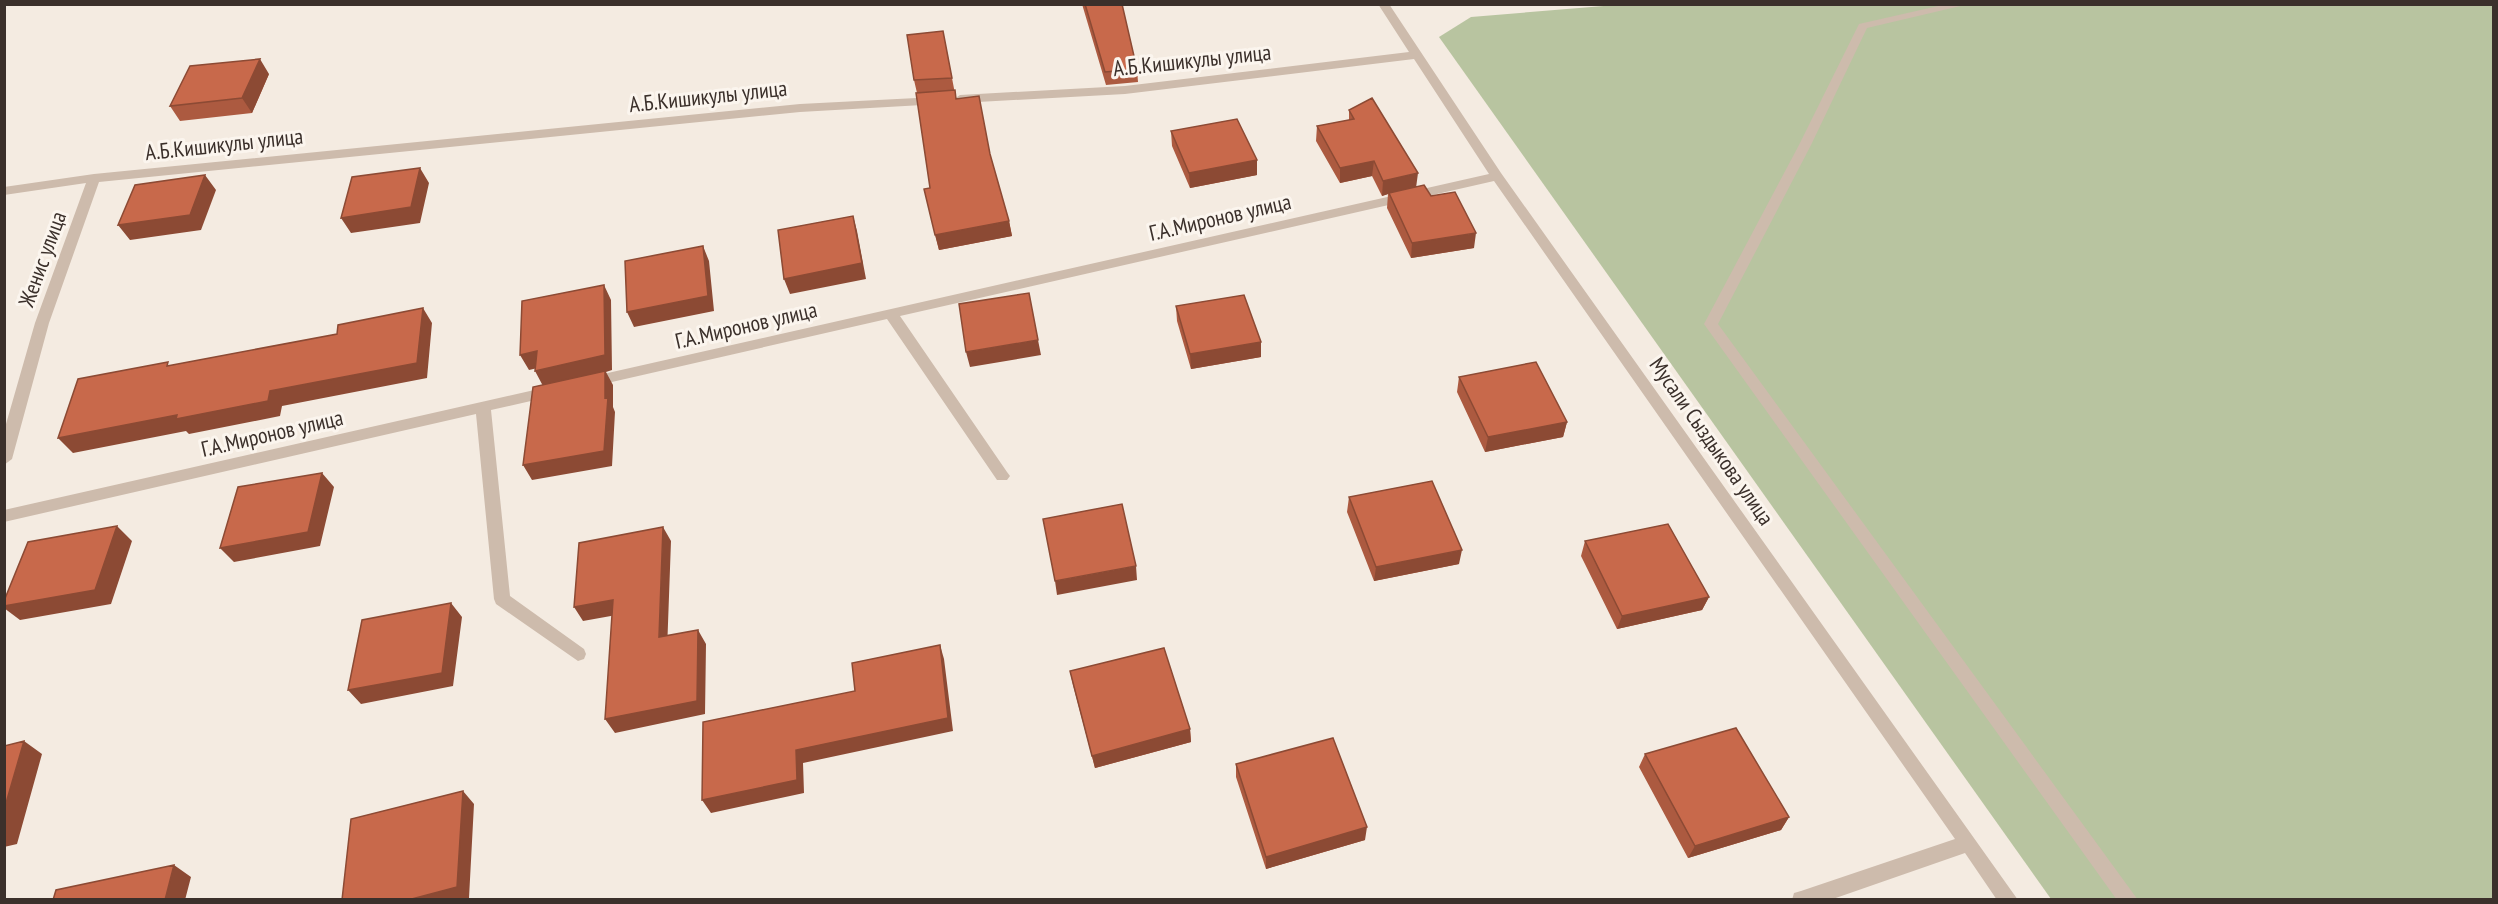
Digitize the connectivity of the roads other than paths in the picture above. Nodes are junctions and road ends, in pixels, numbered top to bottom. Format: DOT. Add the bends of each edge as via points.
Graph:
graph roads {
  1 [pos="1383,4"];
  2 [pos="1964,4"];
  3 [pos="1417,55"];
  4 [pos="1497,176"];
  5 [pos="94,178"];
  6 [pos="4,191"];
  7 [pos="891,314"];
  8 [pos="483,407"];
  9 [pos="4,459"];
  10 [pos="1002,476"];
  11 [pos="4,516"];
  12 [pos="578,654"];
  13 [pos="1969,843"];
  14 [pos="1801,900"];
  15 [pos="2009,900"];
  16 [pos="2129,900"];
  1 -- 3 [label="street, Мусали Сыздыкова улица"];
  2 -- 16 [label="street" via="1863,26 1711,324"];
  3 -- 4 [label="street, Мусали Сыздыкова улица"];
  3 -- 5 [label="street, А.Б.Кишикулы улица" via="1125,90 800,108"];
  4 -- 7 [label="street, Г.А.Миронов улица"];
  4 -- 13 [label="street, Мусали Сыздыкова улица"];
  5 -- 6 [label="street, А.Б.Кишикулы улица"];
  5 -- 9 [label="street, Женис улица" via="42,323"];
  7 -- 8 [label="street, Г.А.Миронов улица"];
  7 -- 10 [label="street"];
  8 -- 11 [label="street, Г.А.Миронов улица"];
  8 -- 12 [label="street" via="502,598"];
  13 -- 14 [label="street"];
  13 -- 15 [label="street, Мусали Сыздыкова улица"];
}
